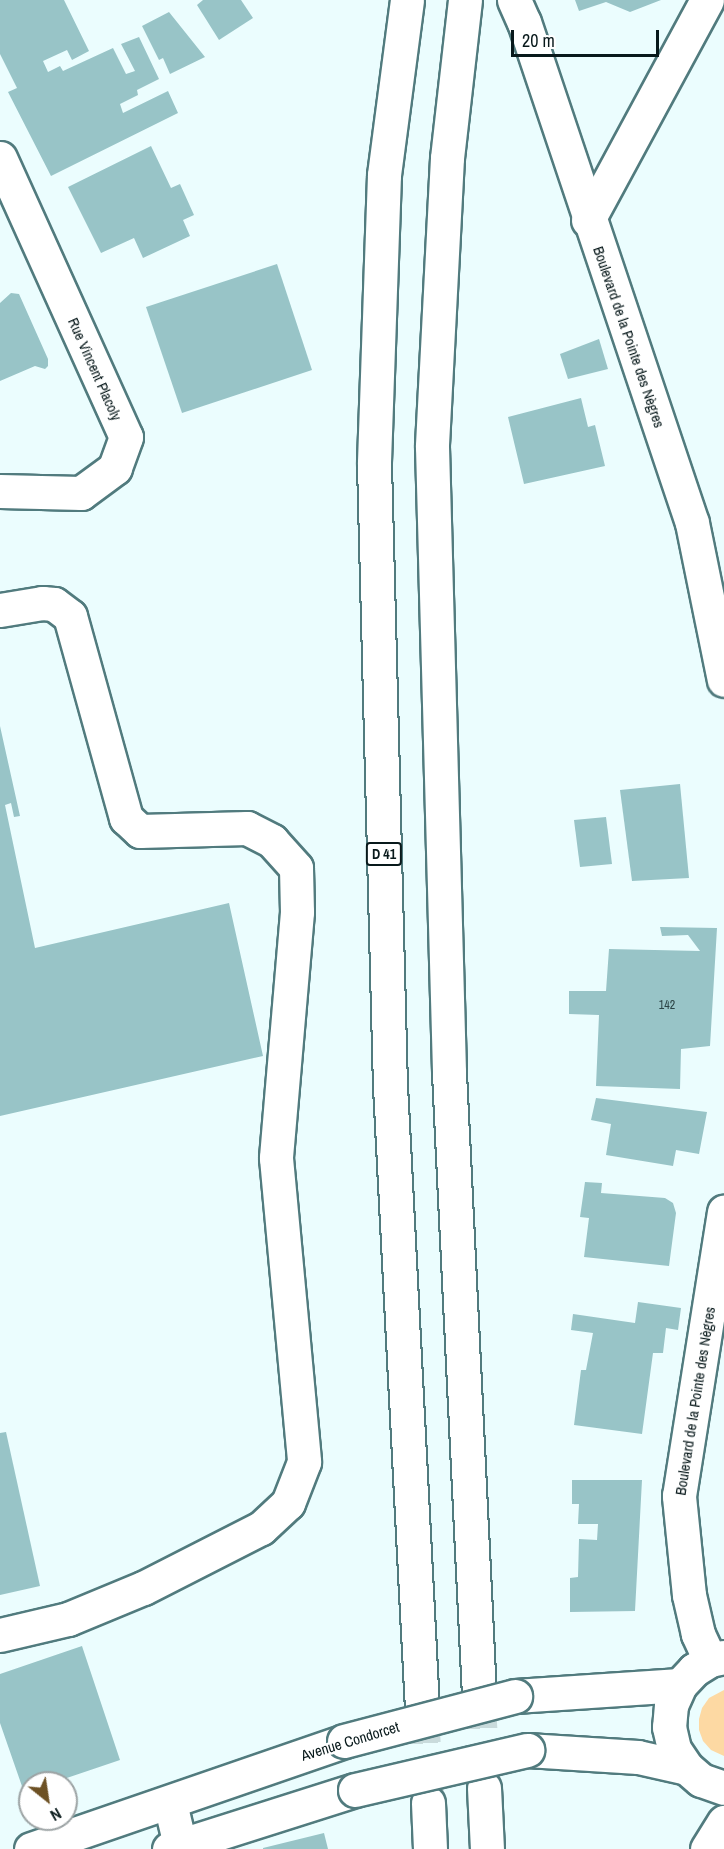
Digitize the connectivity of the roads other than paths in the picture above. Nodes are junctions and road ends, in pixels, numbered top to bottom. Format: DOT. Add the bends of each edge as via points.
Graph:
graph roads {
  1 [pos="407,0"];
  2 [pos="465,0"];
  3 [pos="514,0"];
  4 [pos="707,0"];
  5 [pos="0,158"];
  6 [pos="588,220"];
  7 [pos="0,491"];
  8 [pos="0,610"];
  9 [pos="724,680"];
  10 [pos="724,1212"];
  11 [pos="0,1635"];
  12 [pos="717,1658"];
  13 [pos="680,1685"];
  14 [pos="479,1695"];
  15 [pos="422,1710"];
  16 [pos="687,1768"];
  17 [pos="484,1788"];
  18 [pos="724,1788"];
  19 [pos="170,1803"];
  20 [pos="428,1803"];
  21 [pos="724,1822"];
  22 [pos="177,1848"];
  23 [pos="32,1849"];
  24 [pos="430,1849"];
  25 [pos="487,1849"];
  26 [pos="707,1849"];
  1 -- 15 [label="main road, D 41" via="384,175 374,464 390,1086"];
  2 -- 14 [label="main road" via="447,158 432,447 449,1073"];
  3 -- 6 [label="main road, Boulevard de la Pointe des Nègres"];
  4 -- 6 [label="main road"];
  5 -- 7 [label="main road, Rue Vincent Placoly" via="126,437 115,468 81,493"];
  6 -- 9 [label="main road, Boulevard de la Pointe des Nègres" via="692,524"];
  8 -- 11 [label="main road" via="54,604 70,616 126,818 141,831 247,828 272,841 296,868 297,912 276,1158 304,1462 288,1503 261,1528 143,1588 68,1619"];
  10 -- 12 [label="main road, Boulevard de la Pointe des Nègres" via="679,1496 689,1595 698,1634"];
  12 -- 13 [label="main road" via="694,1670"];
  13 -- 16 [label="main road" via="671,1705 669,1727 674,1749"];
  13 -- 19 [label="main road, Avenue Condorcet, bridge" via="515,1696 344,1741"];
  16 -- 18 [label="main road" via="701,1780"];
  16 -- 22 [label="main road, bridge" via="638,1757 527,1750 355,1790"];
  17 -- 25 [label="main road"];
  19 -- 22 [label="main road"];
  19 -- 23 [label="main road, Avenue Condorcet"];
  20 -- 24 [label="main road"];
  21 -- 26 [label="main road"];
}
